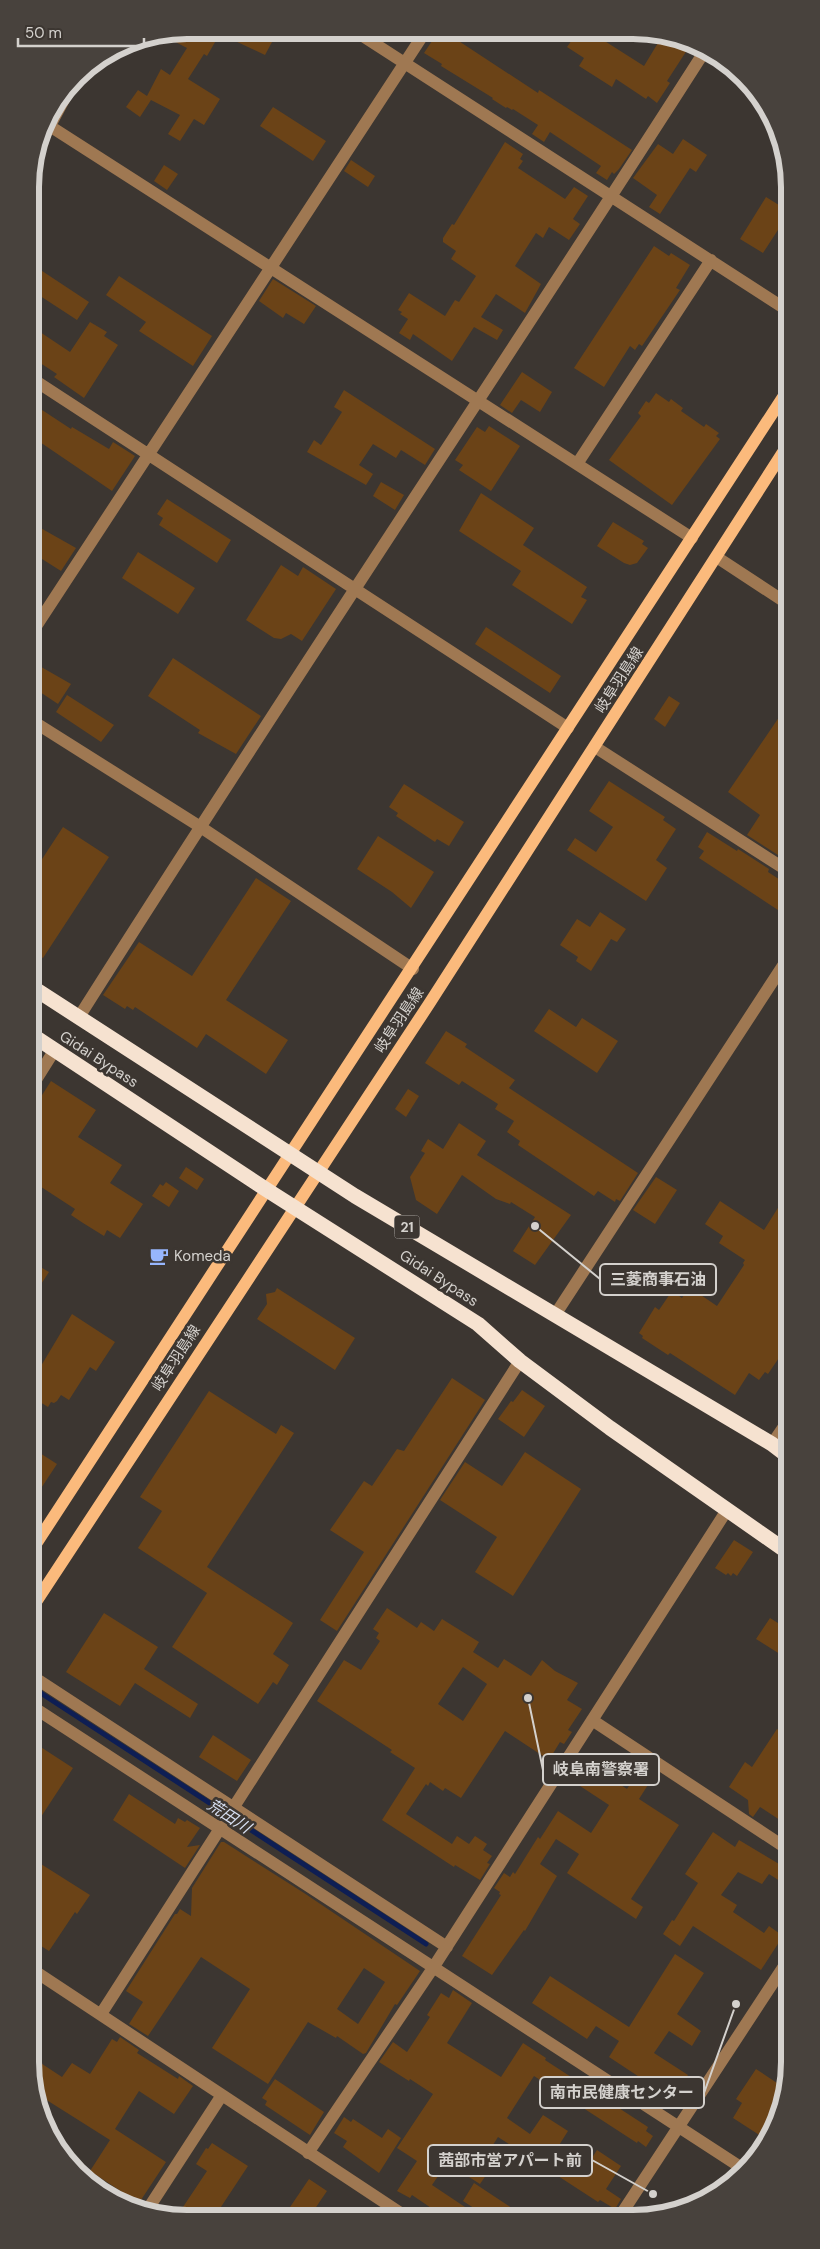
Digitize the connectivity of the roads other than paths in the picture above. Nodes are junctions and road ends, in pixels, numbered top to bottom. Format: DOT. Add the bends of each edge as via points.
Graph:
graph roads {
  1 [pos="367,39"];
  2 [pos="420,39"];
  3 [pos="701,56"];
  4 [pos="404,63"];
  5 [pos="52,127"];
  6 [pos="612,196"];
  7 [pos="711,260"];
  8 [pos="270,266"];
  9 [pos="781,306"];
  10 [pos="39,383"];
  11 [pos="478,400"];
  12 [pos="781,400"];
  13 [pos="149,455"];
  14 [pos="781,456"];
  15 [pos="577,464"];
  16 [pos="692,538"];
  17 [pos="718,558"];
  18 [pos="356,590"];
  19 [pos="781,599"];
  20 [pos="39,622"];
  21 [pos="39,725"];
  22 [pos="568,728"];
  23 [pos="595,747"];
  24 [pos="199,826"];
  25 [pos="781,867"];
  26 [pos="413,969"];
  27 [pos="781,969"];
  28 [pos="39,991"];
  29 [pos="79,1017"];
  30 [pos="39,1040"];
  31 [pos="54,1051"];
  32 [pos="39,1075"];
  33 [pos="289,1154"];
  34 [pos="317,1172"];
  35 [pos="267,1190"];
  36 [pos="294,1207"];
  37 [pos="555,1315"];
  38 [pos="520,1361"];
  39 [pos="781,1430"];
  40 [pos="772,1444"];
  41 [pos="781,1450"];
  42 [pos="727,1510"];
  43 [pos="39,1539"];
  44 [pos="781,1547"];
  45 [pos="39,1597"];
  46 [pos="39,1681"];
  47 [pos="39,1711"];
  48 [pos="592,1720"];
  49 [pos="233,1810"];
  50 [pos="222,1826"];
  51 [pos="781,1845"];
  52 [pos="447,1947"];
  53 [pos="433,1968"];
  54 [pos="781,1972"];
  55 [pos="39,1974"];
  56 [pos="101,2014"];
  57 [pos="222,2094"];
  58 [pos="678,2127"];
  59 [pos="308,2153"];
  60 [pos="738,2166"];
  61 [pos="151,2205"];
  62 [pos="396,2210"];
  63 [pos="624,2210"];
  1 -- 4 [label="street"];
  2 -- 4 [label="street"];
  3 -- 6 [label="street"];
  4 -- 6 [label="street"];
  4 -- 8 [label="street"];
  5 -- 8 [label="street"];
  6 -- 7 [label="street"];
  6 -- 11 [label="street"];
  7 -- 9 [label="street"];
  7 -- 15 [label="street"];
  8 -- 11 [label="street"];
  8 -- 13 [label="street"];
  10 -- 13 [label="street"];
  11 -- 15 [label="street"];
  11 -- 18 [label="street"];
  12 -- 16 [label="main road, 岐阜羽島線"];
  13 -- 18 [label="street"];
  13 -- 20 [label="street"];
  14 -- 17 [label="main road, 岐阜羽島線"];
  15 -- 16 [label="street"];
  16 -- 22 [label="main road, 岐阜羽島線"];
  17 -- 19 [label="street"];
  17 -- 23 [label="main road, 岐阜羽島線"];
  18 -- 22 [label="street"];
  18 -- 24 [label="street"];
  21 -- 24 [label="street"];
  22 -- 26 [label="main road, 岐阜羽島線"];
  23 -- 25 [label="street"];
  23 -- 34 [label="main road, 岐阜羽島線"];
  24 -- 26 [label="street"];
  24 -- 29 [label="street"];
  26 -- 33 [label="main road, 岐阜羽島線"];
  27 -- 37 [label="street"];
  28 -- 29 [label="highway, Gidai Bypass / 21"];
  29 -- 33 [label="highway, Gidai Bypass / 21"];
  30 -- 31 [label="highway, Gidai Bypass"];
  31 -- 32 [label="street"];
  31 -- 35 [label="highway, Gidai Bypass"];
  33 -- 34 [label="highway, Gidai Bypass / 21"];
  33 -- 35 [label="main road, 岐阜羽島線"];
  34 -- 36 [label="main road, 岐阜羽島線"];
  34 -- 37 [label="highway, Gidai Bypass / 21"];
  35 -- 36 [label="highway, Gidai Bypass"];
  35 -- 43 [label="main road, 岐阜羽島線"];
  36 -- 38 [label="highway, Gidai Bypass" via="478,1324"];
  36 -- 45 [label="main road, 岐阜羽島線"];
  37 -- 40 [label="highway, Gidai Bypass / 21"];
  38 -- 42 [label="highway, Gidai Bypass"];
  38 -- 49 [label="street"];
  39 -- 40 [label="street"];
  40 -- 41 [label="highway, Gidai Bypass / 21"];
  42 -- 44 [label="highway, Gidai Bypass"];
  42 -- 48 [label="street"];
  46 -- 49 [label="street"];
  47 -- 50 [label="street"];
  48 -- 51 [label="street"];
  48 -- 52 [label="street"];
  49 -- 50 [label="street"];
  49 -- 52 [label="street"];
  50 -- 53 [label="street"];
  50 -- 56 [label="street"];
  52 -- 53 [label="street"];
  53 -- 58 [label="street"];
  53 -- 59 [label="street"];
  54 -- 58 [label="street"];
  55 -- 56 [label="street"];
  56 -- 57 [label="street"];
  57 -- 59 [label="street"];
  57 -- 61 [label="street"];
  58 -- 60 [label="street"];
  58 -- 63 [label="street"];
  59 -- 62 [label="street"];
}
